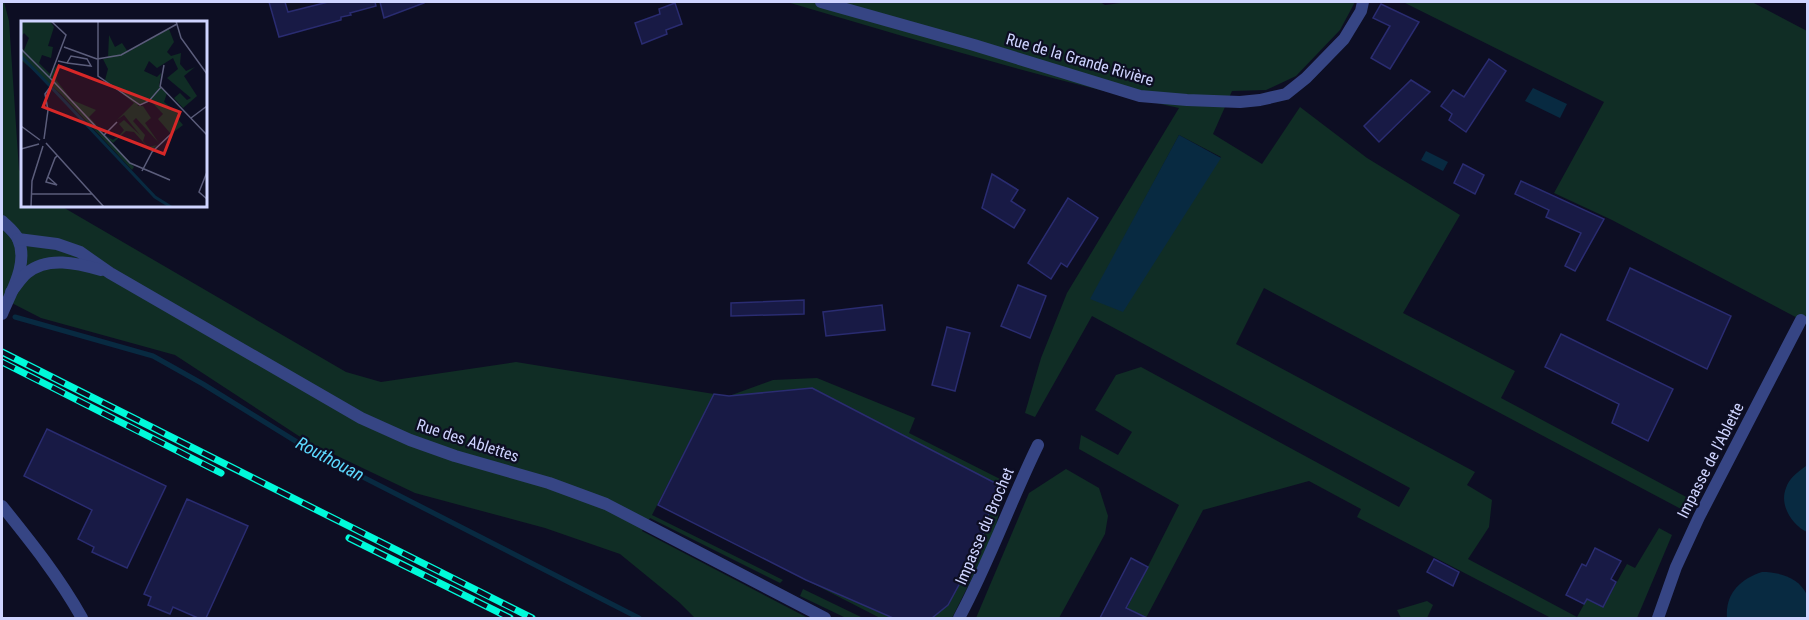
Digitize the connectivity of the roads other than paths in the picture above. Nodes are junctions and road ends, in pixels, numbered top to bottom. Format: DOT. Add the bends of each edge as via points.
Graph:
graph roads {
  1 [pos="821,2"];
  2 [pos="1363,2"];
  3 [pos="2,221"];
  4 [pos="18,239"];
  5 [pos="110,273"];
  6 [pos="12,292"];
  7 [pos="2,314"];
  8 [pos="1801,320"];
  9 [pos="1038,445"];
  10 [pos="2,506"];
  11 [pos="82,618"];
  12 [pos="825,618"];
  13 [pos="959,618"];
  14 [pos="1658,618"];
  1 -- 2 [label="street, Rue de la Grande Rivière" via="1140,96 1240,102 1286,94 1306,78 1344,39"];
  3 -- 4 [label="street"];
  4 -- 5 [label="street, Rue des Ablettes" via="57,244 80,252"];
  4 -- 6 [label="street" via="20,268"];
  5 -- 6 [label="street, Rue des Ablettes" via="56,262 27,273"];
  5 -- 12 [label="street, Rue des Ablettes" via="361,418 443,452 606,504"];
  6 -- 7 [label="street"];
  8 -- 14 [label="street, Impasse de l'Ablette" via="1699,517"];
  9 -- 13 [label="street, Impasse du Brochet"];
  10 -- 11 [label="street" via="44,558"];
}
